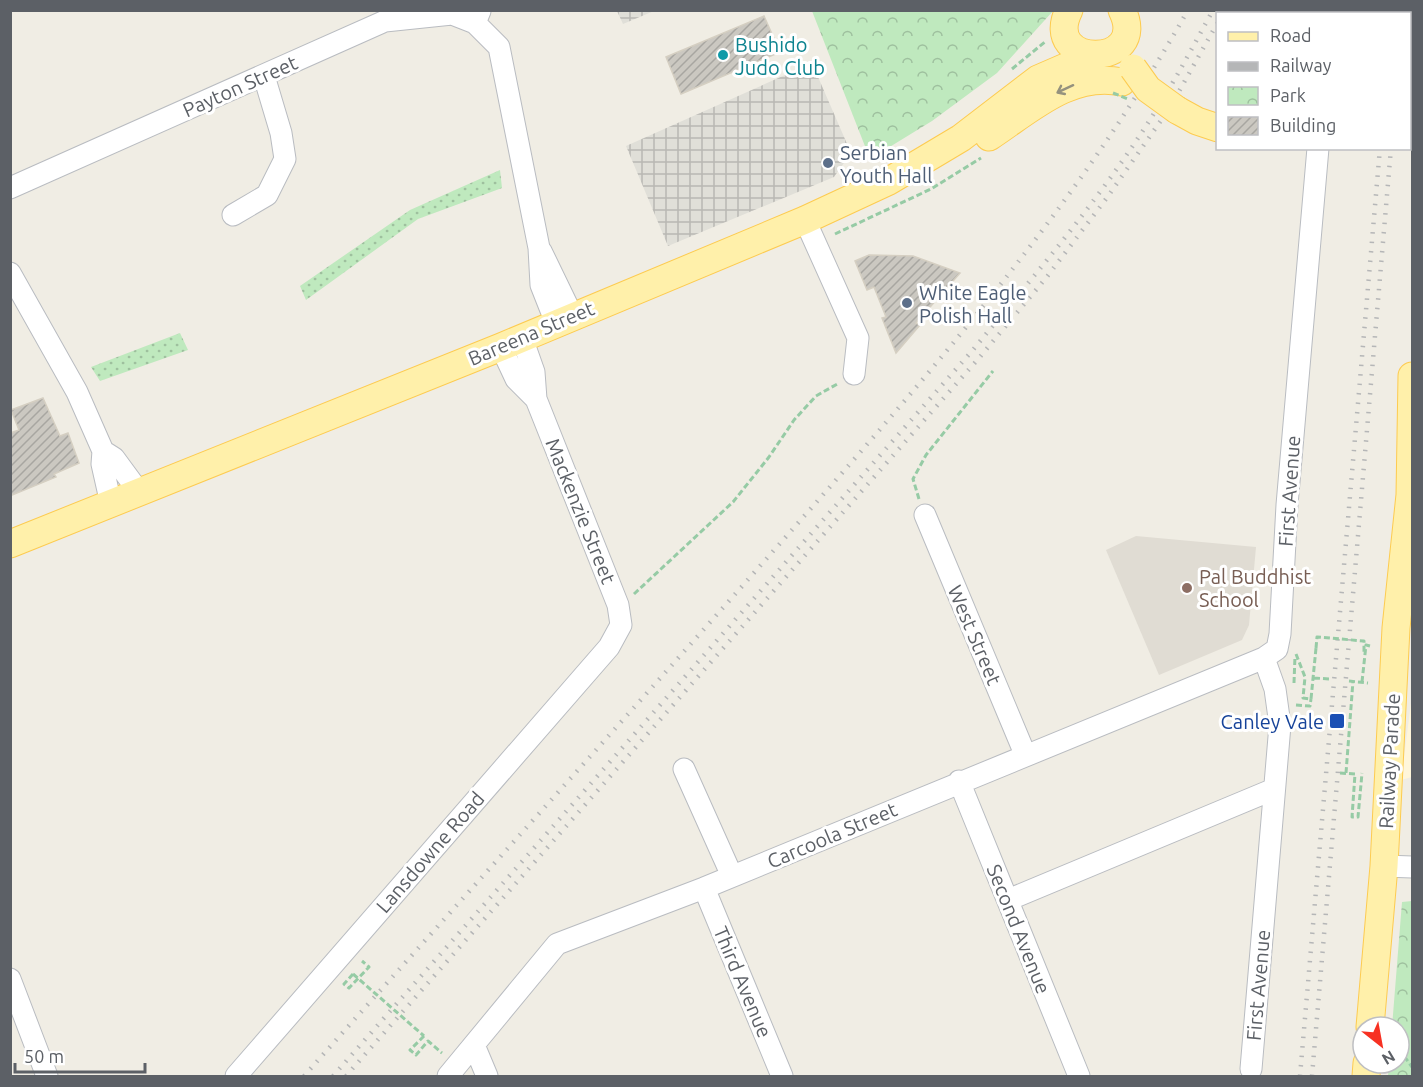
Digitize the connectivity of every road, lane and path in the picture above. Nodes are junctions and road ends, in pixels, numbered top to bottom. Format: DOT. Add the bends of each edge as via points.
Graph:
graph roads {
  1 [pos="478,17"];
  2 [pos="1126,20"];
  3 [pos="1061,22"];
  4 [pos="1094,56"];
  5 [pos="1007,74"];
  6 [pos="264,76"];
  7 [pos="1136,82"];
  8 [pos="1032,84"];
  9 [pos="1177,110"];
  10 [pos="1216,113"];
  11 [pos="1216,127"];
  12 [pos="1317,151"];
  13 [pos="876,187"];
  14 [pos="10,189"];
  15 [pos="233,215"];
  16 [pos="805,220"];
  17 [pos="846,228"];
  18 [pos="835,234"];
  19 [pos="10,273"];
  20 [pos="564,319"];
  21 [pos="512,342"];
  22 [pos="993,371"];
  23 [pos="854,374"];
  24 [pos="1413,376"];
  25 [pos="104,451"];
  26 [pos="1412,478"];
  27 [pos="140,492"];
  28 [pos="111,504"];
  29 [pos="925,515"];
  30 [pos="10,544"];
  31 [pos="620,615"];
  32 [pos="1392,651"];
  33 [pos="1295,652"];
  34 [pos="1364,654"];
  35 [pos="1264,658"];
  36 [pos="1313,678"];
  37 [pos="1330,679"];
  38 [pos="1362,682"];
  39 [pos="1368,683"];
  40 [pos="1311,699"];
  41 [pos="1300,706"];
  42 [pos="1025,754"];
  43 [pos="684,769"];
  44 [pos="1340,773"];
  45 [pos="1346,773"];
  46 [pos="1362,773"];
  47 [pos="959,782"];
  48 [pos="1274,789"];
  49 [pos="1384,866"];
  50 [pos="1413,867"];
  51 [pos="732,876"];
  52 [pos="704,888"];
  53 [pos="1008,900"];
  54 [pos="358,977"];
  55 [pos="10,979"];
  56 [pos="1371,1015"];
  57 [pos="428,1041"];
  58 [pos="474,1045"];
  59 [pos="1251,1069"];
  60 [pos="47,1077"];
  61 [pos="236,1077"];
  62 [pos="448,1077"];
  63 [pos="488,1077"];
  64 [pos="782,1077"];
  65 [pos="1079,1077"];
  1 -- 6 [label="street, Payton Street" via="452,14 385,21"];
  1 -- 20 [label="street, Payton Street" via="500,46 539,248"];
  2 -- 4 [label="main road, Bareena Street" via="1115,50"];
  2 -- 7 [label="main road" via="1127,52"];
  3 -- 4 [label="main road" via="1078,51"];
  3 -- 5 [label="path" via="1041,47"];
  3 -- 8 [label="main road, Bareena Street" via="1058,47"];
  4 -- 7 [label="main road"];
  4 -- 8 [label="main road, Bareena Street" via="1060,68"];
  6 -- 14 [label="street, Payton Street"];
  6 -- 15 [label="street" via="285,159 267,195"];
  7 -- 9 [label="main road, bridge"];
  7 -- 13 [label="main road, one-way" via="1095,79 1067,88 968,150"];
  8 -- 13 [label="main road, Bareena Street" via="961,138"];
  9 -- 10 [label="main road" via="1188,114"];
  9 -- 11 [label="main road"];
  12 -- 35 [label="street, First Avenue" via="1280,634 1277,649"];
  13 -- 16 [label="main road, Bareena Street"];
  16 -- 20 [label="main road, Bareena Street"];
  16 -- 23 [label="street" via="858,338"];
  17 -- 18 [label="path"];
  19 -- 25 [label="street" via="77,392"];
  20 -- 21 [label="main road, Bareena Street"];
  21 -- 27 [label="main road, Bareena Street"];
  21 -- 31 [label="street, Mackenzie Street" via="534,372 536,399"];
  22 -- 29 [label="path" via="926,455 913,479"];
  23 -- 31 [label="path" via="816,396 733,502 639,590"];
  24 -- 26 [label="main road, Railway Parade"];
  25 -- 27 [label="street"];
  25 -- 28 [label="street" via="102,464"];
  26 -- 32 [label="main road, Railway Parade"];
  27 -- 28 [label="main road, Bareena Street"];
  28 -- 30 [label="main road, Bareena Street"];
  29 -- 42 [label="street, West Street"];
  31 -- 61 [label="street, Lansdowne Road" via="609,647"];
  32 -- 34 [label="path" via="1366,645"];
  32 -- 49 [label="main road, Railway Parade"];
  33 -- 40 [label="path" via="1305,677 1303,698"];
  34 -- 36 [label="path, bridge" via="1364,641 1317,637"];
  34 -- 38 [label="path"];
  35 -- 42 [label="street, Carcoola Street"];
  35 -- 48 [label="street, First Avenue" via="1280,713"];
  36 -- 37 [label="path"];
  36 -- 40 [label="path"];
  38 -- 39 [label="path"];
  38 -- 45 [label="path" via="1351,681"];
  40 -- 41 [label="path" via="1310,706"];
  42 -- 47 [label="street, Carcoola Street"];
  43 -- 51 [label="street"];
  44 -- 45 [label="path"];
  45 -- 46 [label="path" via="1356,774 1352,817 1359,817"];
  47 -- 51 [label="street, Carcoola Street"];
  47 -- 53 [label="street, Second Avenue"];
  48 -- 53 [label="street"];
  48 -- 59 [label="street, First Avenue"];
  49 -- 50 [label="street"];
  49 -- 56 [label="main road, Railway Parade"];
  51 -- 52 [label="street, Carcoola Street"];
  52 -- 58 [label="street, Carcoola Street" via="557,944"];
  52 -- 64 [label="street, Third Avenue"];
  53 -- 65 [label="street, Second Avenue"];
  54 -- 57 [label="path, bridge" via="349,988 344,984 353,974 424,1036 410,1050 416,1055"];
  55 -- 60 [label="street"];
  58 -- 62 [label="street, Carcoola Street"];
  58 -- 63 [label="street"];
}
